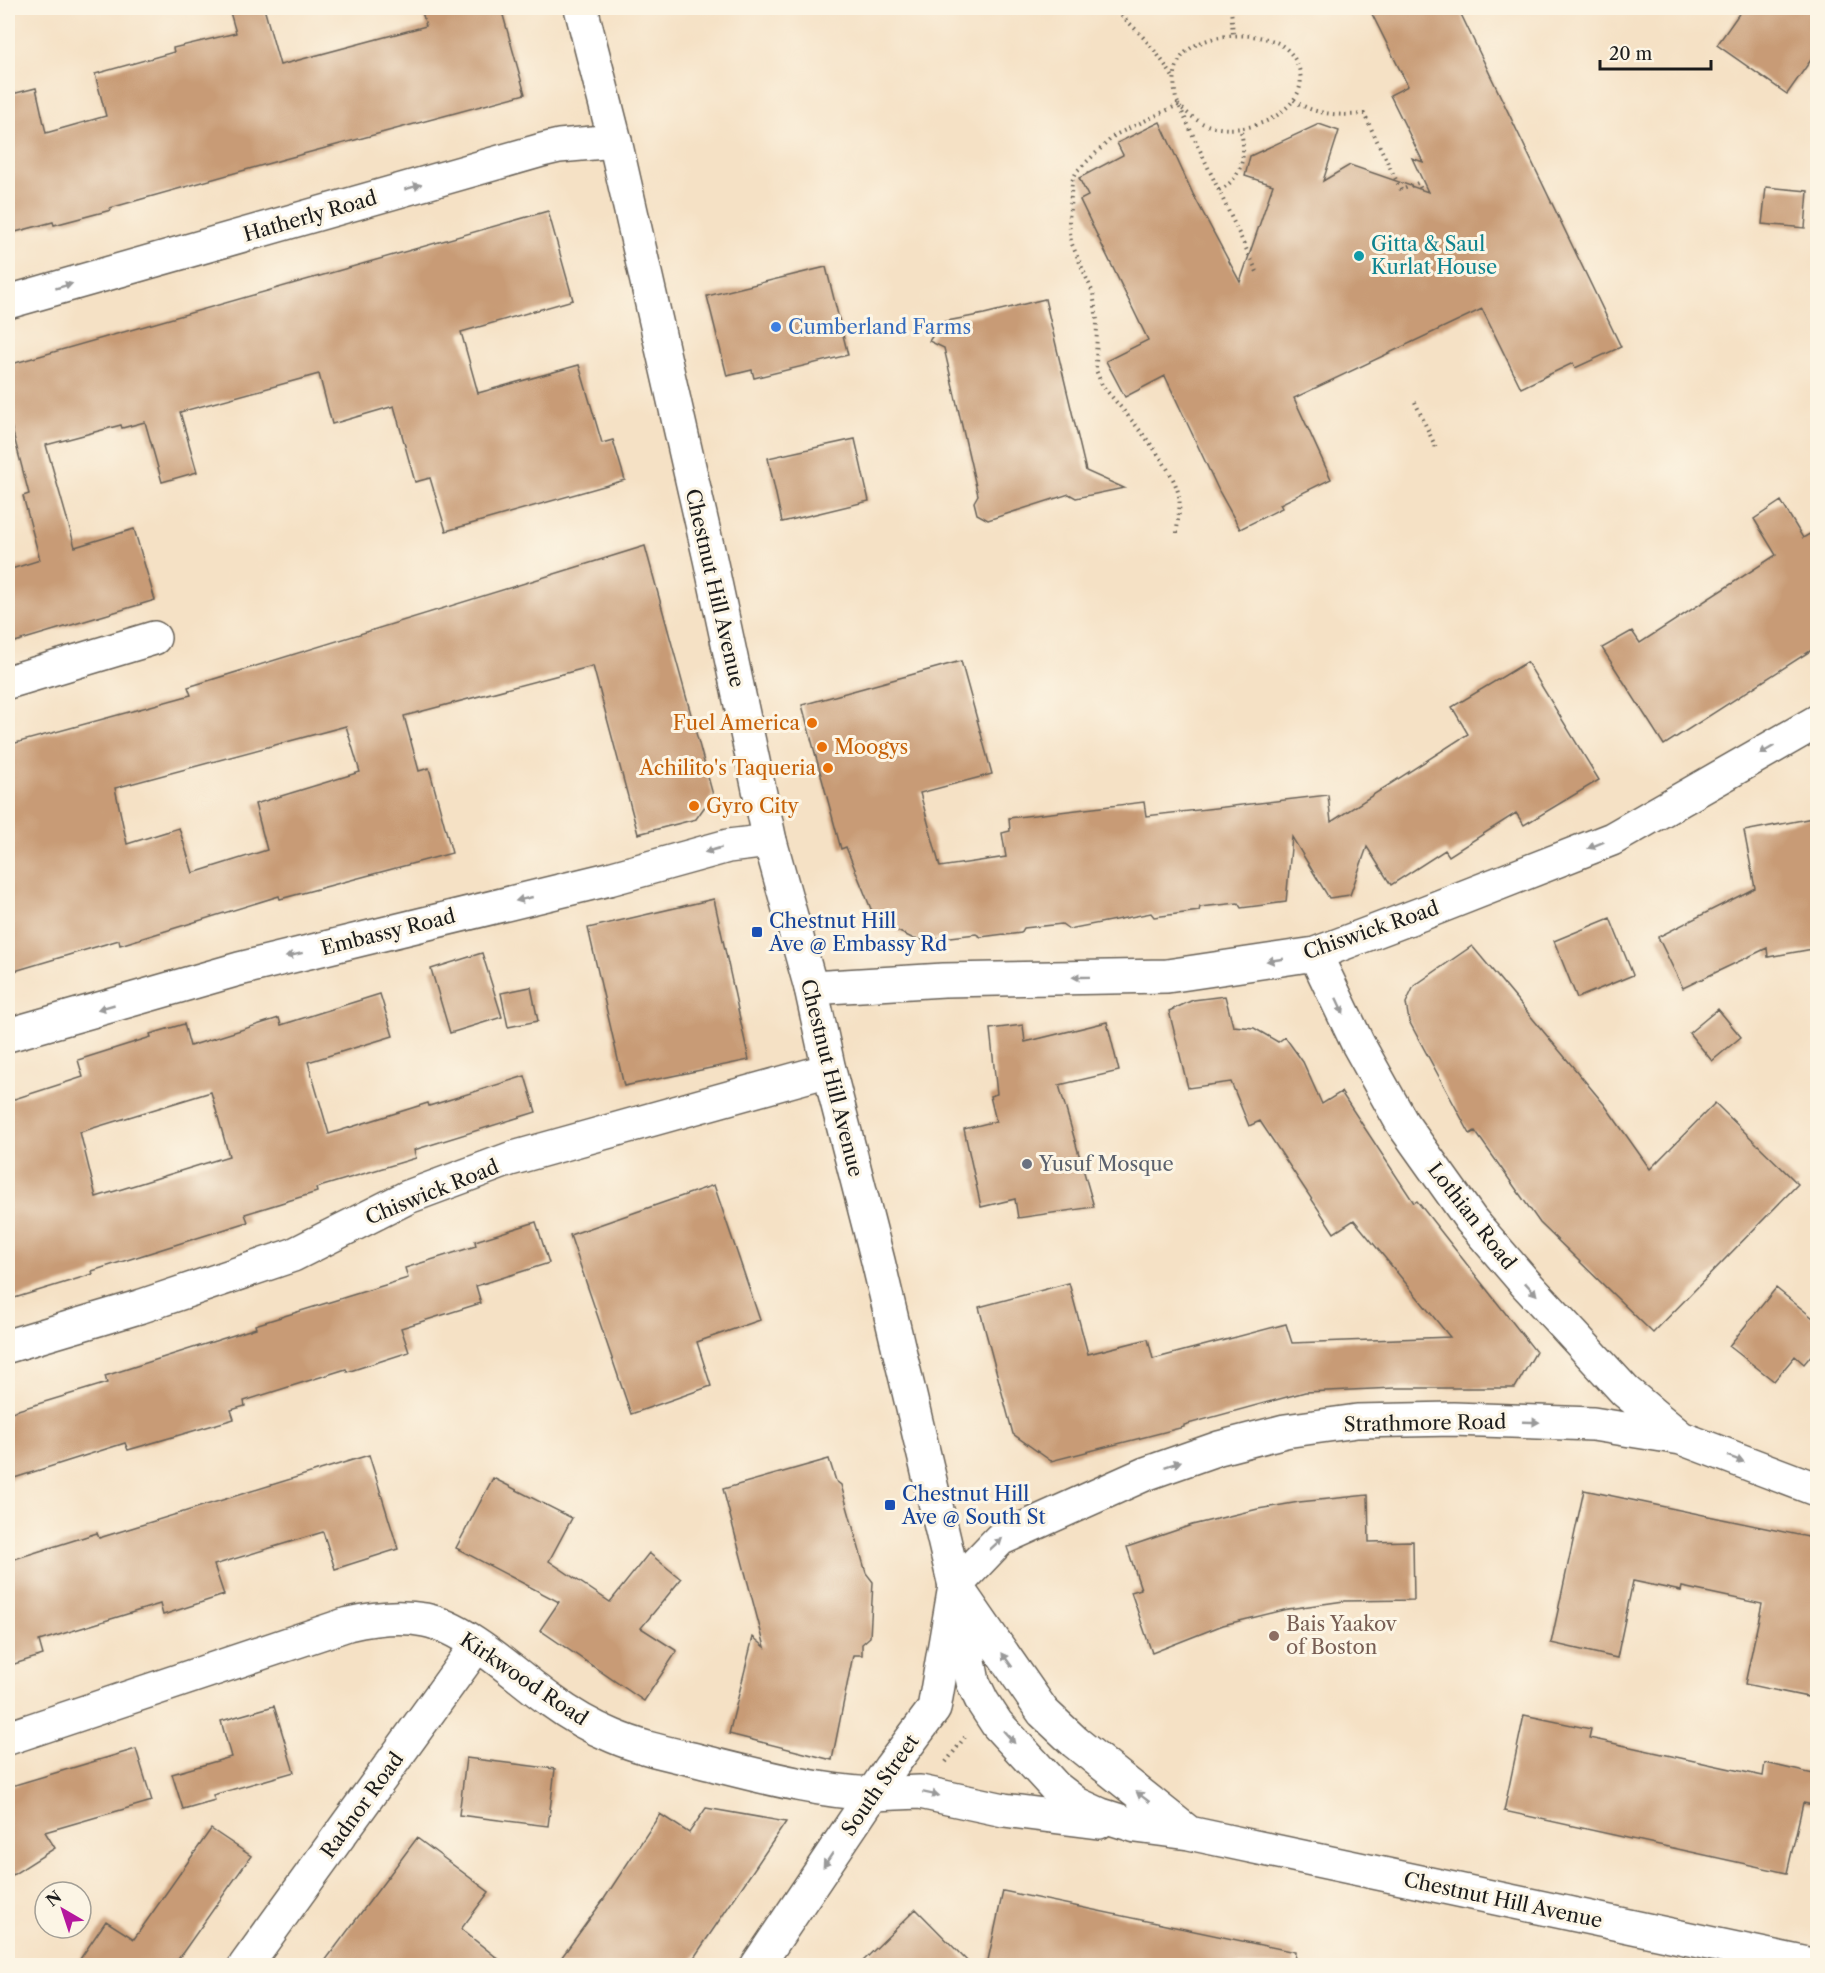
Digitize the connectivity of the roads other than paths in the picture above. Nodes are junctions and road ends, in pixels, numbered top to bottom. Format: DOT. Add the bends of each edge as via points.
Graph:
graph roads {
  1 [pos="581,8"];
  2 [pos="615,141"];
  3 [pos="8,302"];
  4 [pos="154,638"];
  5 [pos="8,682"];
  6 [pos="1818,721"];
  7 [pos="770,841"];
  8 [pos="1315,954"];
  9 [pos="811,988"];
  10 [pos="8,1035"];
  11 [pos="829,1070"];
  12 [pos="8,1346"];
  13 [pos="1682,1438"];
  14 [pos="1818,1490"];
  15 [pos="956,1586"];
  16 [pos="477,1645"];
  17 [pos="8,1738"];
  18 [pos="873,1794"];
  19 [pos="1136,1826"];
  20 [pos="1189,1833"];
  21 [pos="245,1965"];
  22 [pos="757,1965"];
  23 [pos="1817,1965"];
  1 -- 2 [label="street, Chestnut Hill Avenue"];
  3 -- 2 [label="street, Hatherly Road, one-way" via="542,150"];
  2 -- 7 [label="street, Chestnut Hill Avenue"];
  4 -- 5 [label="street"];
  6 -- 8 [label="street, Chiswick Road, one-way" via="1612,839"];
  7 -- 9 [label="street, Chestnut Hill Avenue"];
  7 -- 10 [label="street, Embassy Road, one-way" via="728,846 239,969"];
  8 -- 9 [label="street, Chiswick Road, one-way" via="1167,976 944,980"];
  8 -- 13 [label="street, Lothian Road, one-way" via="1402,1123 1470,1220 1625,1391"];
  9 -- 11 [label="street, Chestnut Hill Avenue"];
  11 -- 12 [label="street, Chiswick Road" via="510,1159 408,1197 293,1255"];
  11 -- 15 [label="street, Chestnut Hill Avenue"];
  13 -- 14 [label="street, Strathmore Road, one-way"];
  15 -- 13 [label="street, Strathmore Road, one-way" via="1000,1539 1146,1474 1219,1448 1285,1431 1357,1421 1453,1419 1593,1424"];
  15 -- 18 [label="street, South Street" via="934,1709"];
  15 -- 19 [label="street, Chestnut Hill Avenue, one-way" via="974,1682 997,1724 1033,1766 1069,1798 1101,1815"];
  20 -- 15 [label="street, Chestnut Hill Avenue, one-way" via="1043,1712"];
  16 -- 17 [label="street, Kirkwood Road" via="426,1620 374,1618"];
  16 -- 18 [label="street, Kirkwood Road" via="551,1701 613,1736 645,1748 788,1783 834,1792"];
  16 -- 21 [label="street, Radnor Road"];
  18 -- 19 [label="street, Kirkwood Road, one-way" via="920,1792 1004,1810"];
  18 -- 22 [label="street, South Street, one-way"];
  19 -- 20 [label="street, Chestnut Hill Avenue"];
  20 -- 23 [label="street, Chestnut Hill Avenue"];
}
